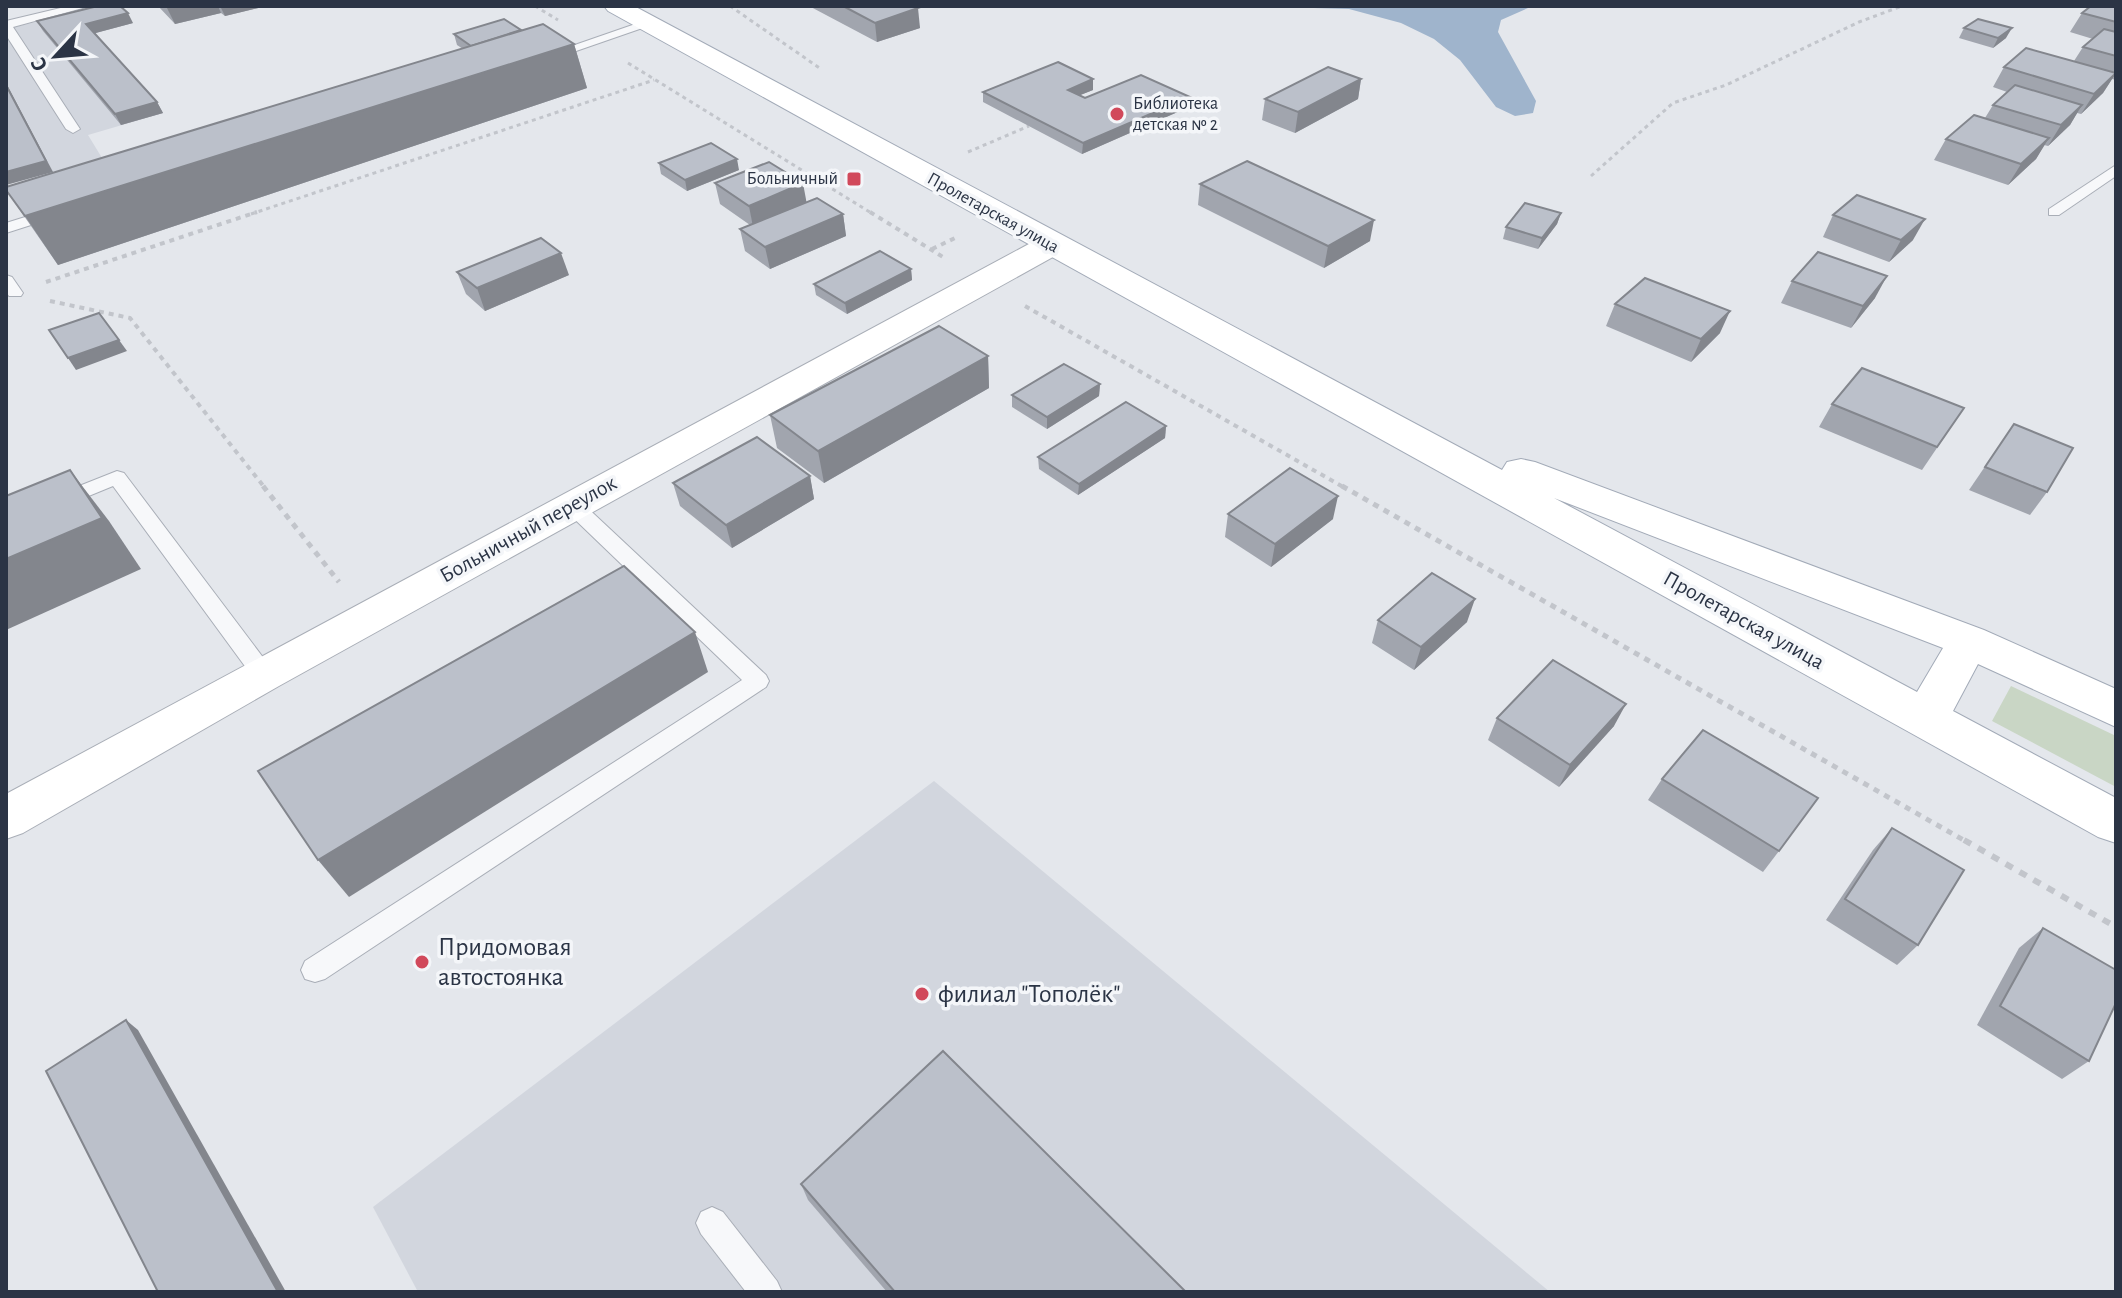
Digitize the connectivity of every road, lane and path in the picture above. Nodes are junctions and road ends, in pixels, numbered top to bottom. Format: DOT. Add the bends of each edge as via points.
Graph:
graph roads {
  1 [pos="84,6"];
  2 [pos="535,6"];
  3 [pos="616,6"];
  4 [pos="730,6"];
  5 [pos="1902,6"];
  6 [pos="648,24"];
  7 [pos="6,25"];
  8 [pos="593,42"];
  9 [pos="533,61"];
  10 [pos="827,73"];
  11 [pos="654,80"];
  12 [pos="1029,126"];
  13 [pos="73,129"];
  14 [pos="967,152"];
  15 [pos="2116,169"];
  16 [pos="1591,176"];
  17 [pos="66,209"];
  18 [pos="2054,212"];
  19 [pos="6,228"];
  20 [pos="1051,245"];
  21 [pos="983,281"];
  22 [pos="10,286"];
  23 [pos="1018,302"];
  24 [pos="1373,415"];
  25 [pos="572,505"];
  26 [pos="6,523"];
  27 [pos="366,617"];
  28 [pos="1969,641"];
  29 [pos="263,674"];
  30 [pos="2116,709"];
  31 [pos="1925,719"];
  32 [pos="6,818"];
  33 [pos="2116,822"];
  34 [pos="2116,927"];
  35 [pos="315,970"];
  36 [pos="712,1223"];
  37 [pos="766,1292"];
  1 -- 7 [label="lane"];
  2 -- 8 [label="path"];
  3 -- 6 [label="main road, Пролетарская улица"];
  4 -- 10 [label="path"];
  5 -- 16 [label="path" via="1726,85 1673,103"];
  6 -- 8 [label="lane"];
  6 -- 20 [label="main road, Пролетарская улица"];
  7 -- 13 [label="lane"];
  8 -- 9 [label="lane"];
  8 -- 11 [label="path"];
  11 -- 21 [label="path"];
  11 -- 22 [label="path"];
  12 -- 14 [label="path"];
  15 -- 18 [label="lane"];
  17 -- 19 [label="lane"];
  20 -- 21 [label="main road, Больничный переулок"];
  20 -- 24 [label="main road, Пролетарская улица"];
  21 -- 25 [label="main road, Больничный переулок"];
  22 -- 27 [label="path" via="130,318"];
  23 -- 34 [label="path"];
  24 -- 28 [label="main road, Пролетарская улица"];
  24 -- 31 [label="main road, Пролетарская улица"];
  25 -- 27 [label="main road, Больничный переулок"];
  25 -- 35 [label="lane" via="758,681"];
  26 -- 29 [label="lane" via="117,477"];
  27 -- 29 [label="main road, Больничный переулок"];
  28 -- 30 [label="main road, Пролетарская улица"];
  28 -- 31 [label="main road"];
  29 -- 32 [label="main road, Больничный переулок"];
  31 -- 33 [label="main road, Пролетарская улица"];
  36 -- 37 [label="lane"];
}
